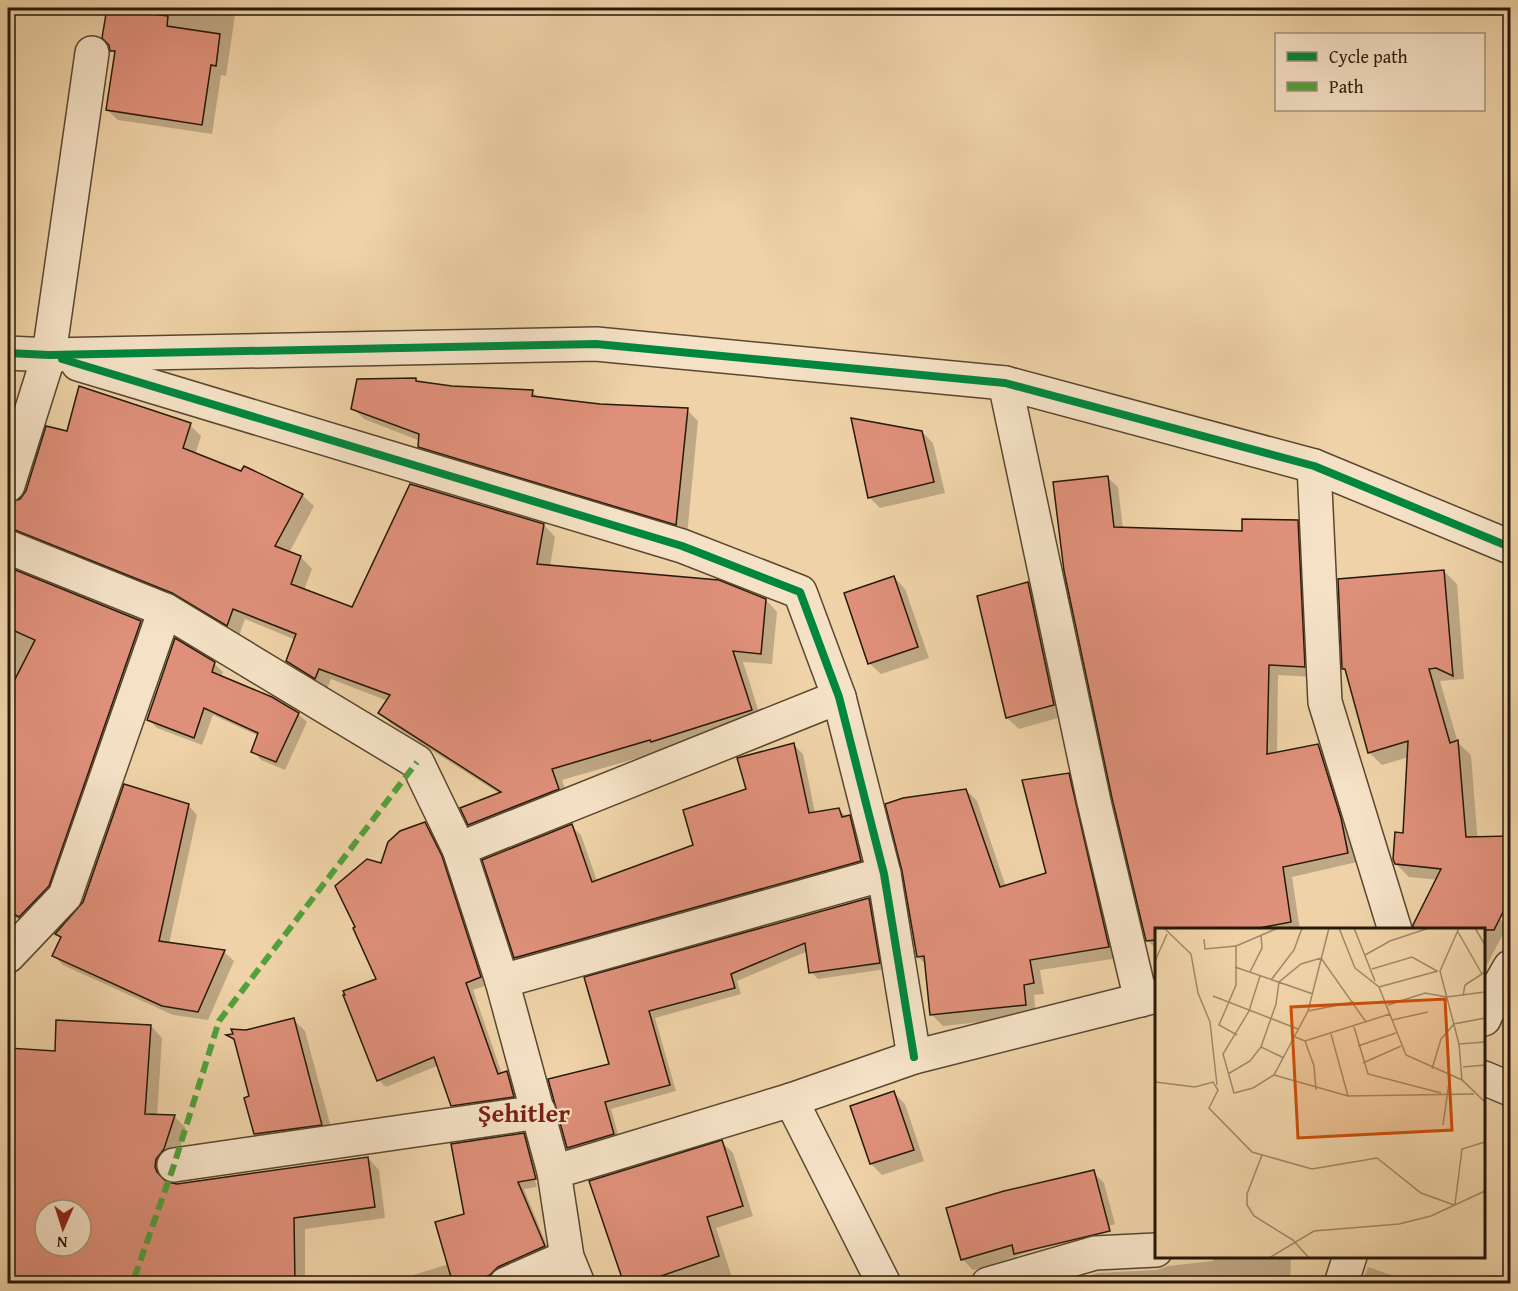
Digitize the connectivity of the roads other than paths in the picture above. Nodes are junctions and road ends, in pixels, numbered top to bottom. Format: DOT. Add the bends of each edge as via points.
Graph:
graph roads {
  1 [pos="92,53"];
  2 [pos="8,352"];
  3 [pos="49,355"];
  4 [pos="1005,383"];
  5 [pos="1314,466"];
  6 [pos="8,485"];
  7 [pos="1510,547"];
  8 [pos="8,548"];
  9 [pos="165,610"];
  10 [pos="838,697"];
  11 [pos="459,849"];
  12 [pos="884,874"];
  13 [pos="1394,928"];
  14 [pos="8,956"];
  15 [pos="1497,979"];
  16 [pos="502,981"];
  17 [pos="1149,998"];
  18 [pos="1485,1016"];
  19 [pos="914,1057"];
  20 [pos="1485,1078"];
  21 [pos="1510,1089"];
  22 [pos="791,1100"];
  23 [pos="538,1112"];
  24 [pos="174,1165"];
  25 [pos="554,1172"];
  26 [pos="1155,1250"];
  27 [pos="1350,1258"];
  28 [pos="573,1270"];
  29 [pos="506,1284"];
  30 [pos="884,1284"];
  31 [pos="988,1284"];
  32 [pos="1341,1284"];
  1 -- 3 [label="street"];
  2 -- 3 [label="street"];
  3 -- 4 [label="street" via="596,344"];
  3 -- 6 [label="street"];
  3 -- 10 [label="street" via="682,546 800,592"];
  4 -- 5 [label="street"];
  4 -- 17 [label="street" via="1094,802"];
  5 -- 7 [label="street"];
  5 -- 13 [label="street" via="1325,702"];
  8 -- 9 [label="street"];
  9 -- 11 [label="street" via="417,762"];
  9 -- 14 [label="street" via="65,896"];
  10 -- 11 [label="street"];
  10 -- 12 [label="street"];
  11 -- 16 [label="street"];
  12 -- 16 [label="street"];
  12 -- 19 [label="street"];
  15 -- 18 [label="street"];
  16 -- 23 [label="street"];
  17 -- 19 [label="street"];
  19 -- 22 [label="street"];
  20 -- 21 [label="street"];
  22 -- 25 [label="street"];
  22 -- 30 [label="street"];
  23 -- 24 [label="street"];
  23 -- 25 [label="street"];
  25 -- 28 [label="street"];
  26 -- 31 [label="street" via="1095,1253"];
  27 -- 32 [label="street"];
  28 -- 29 [label="street"];
}
